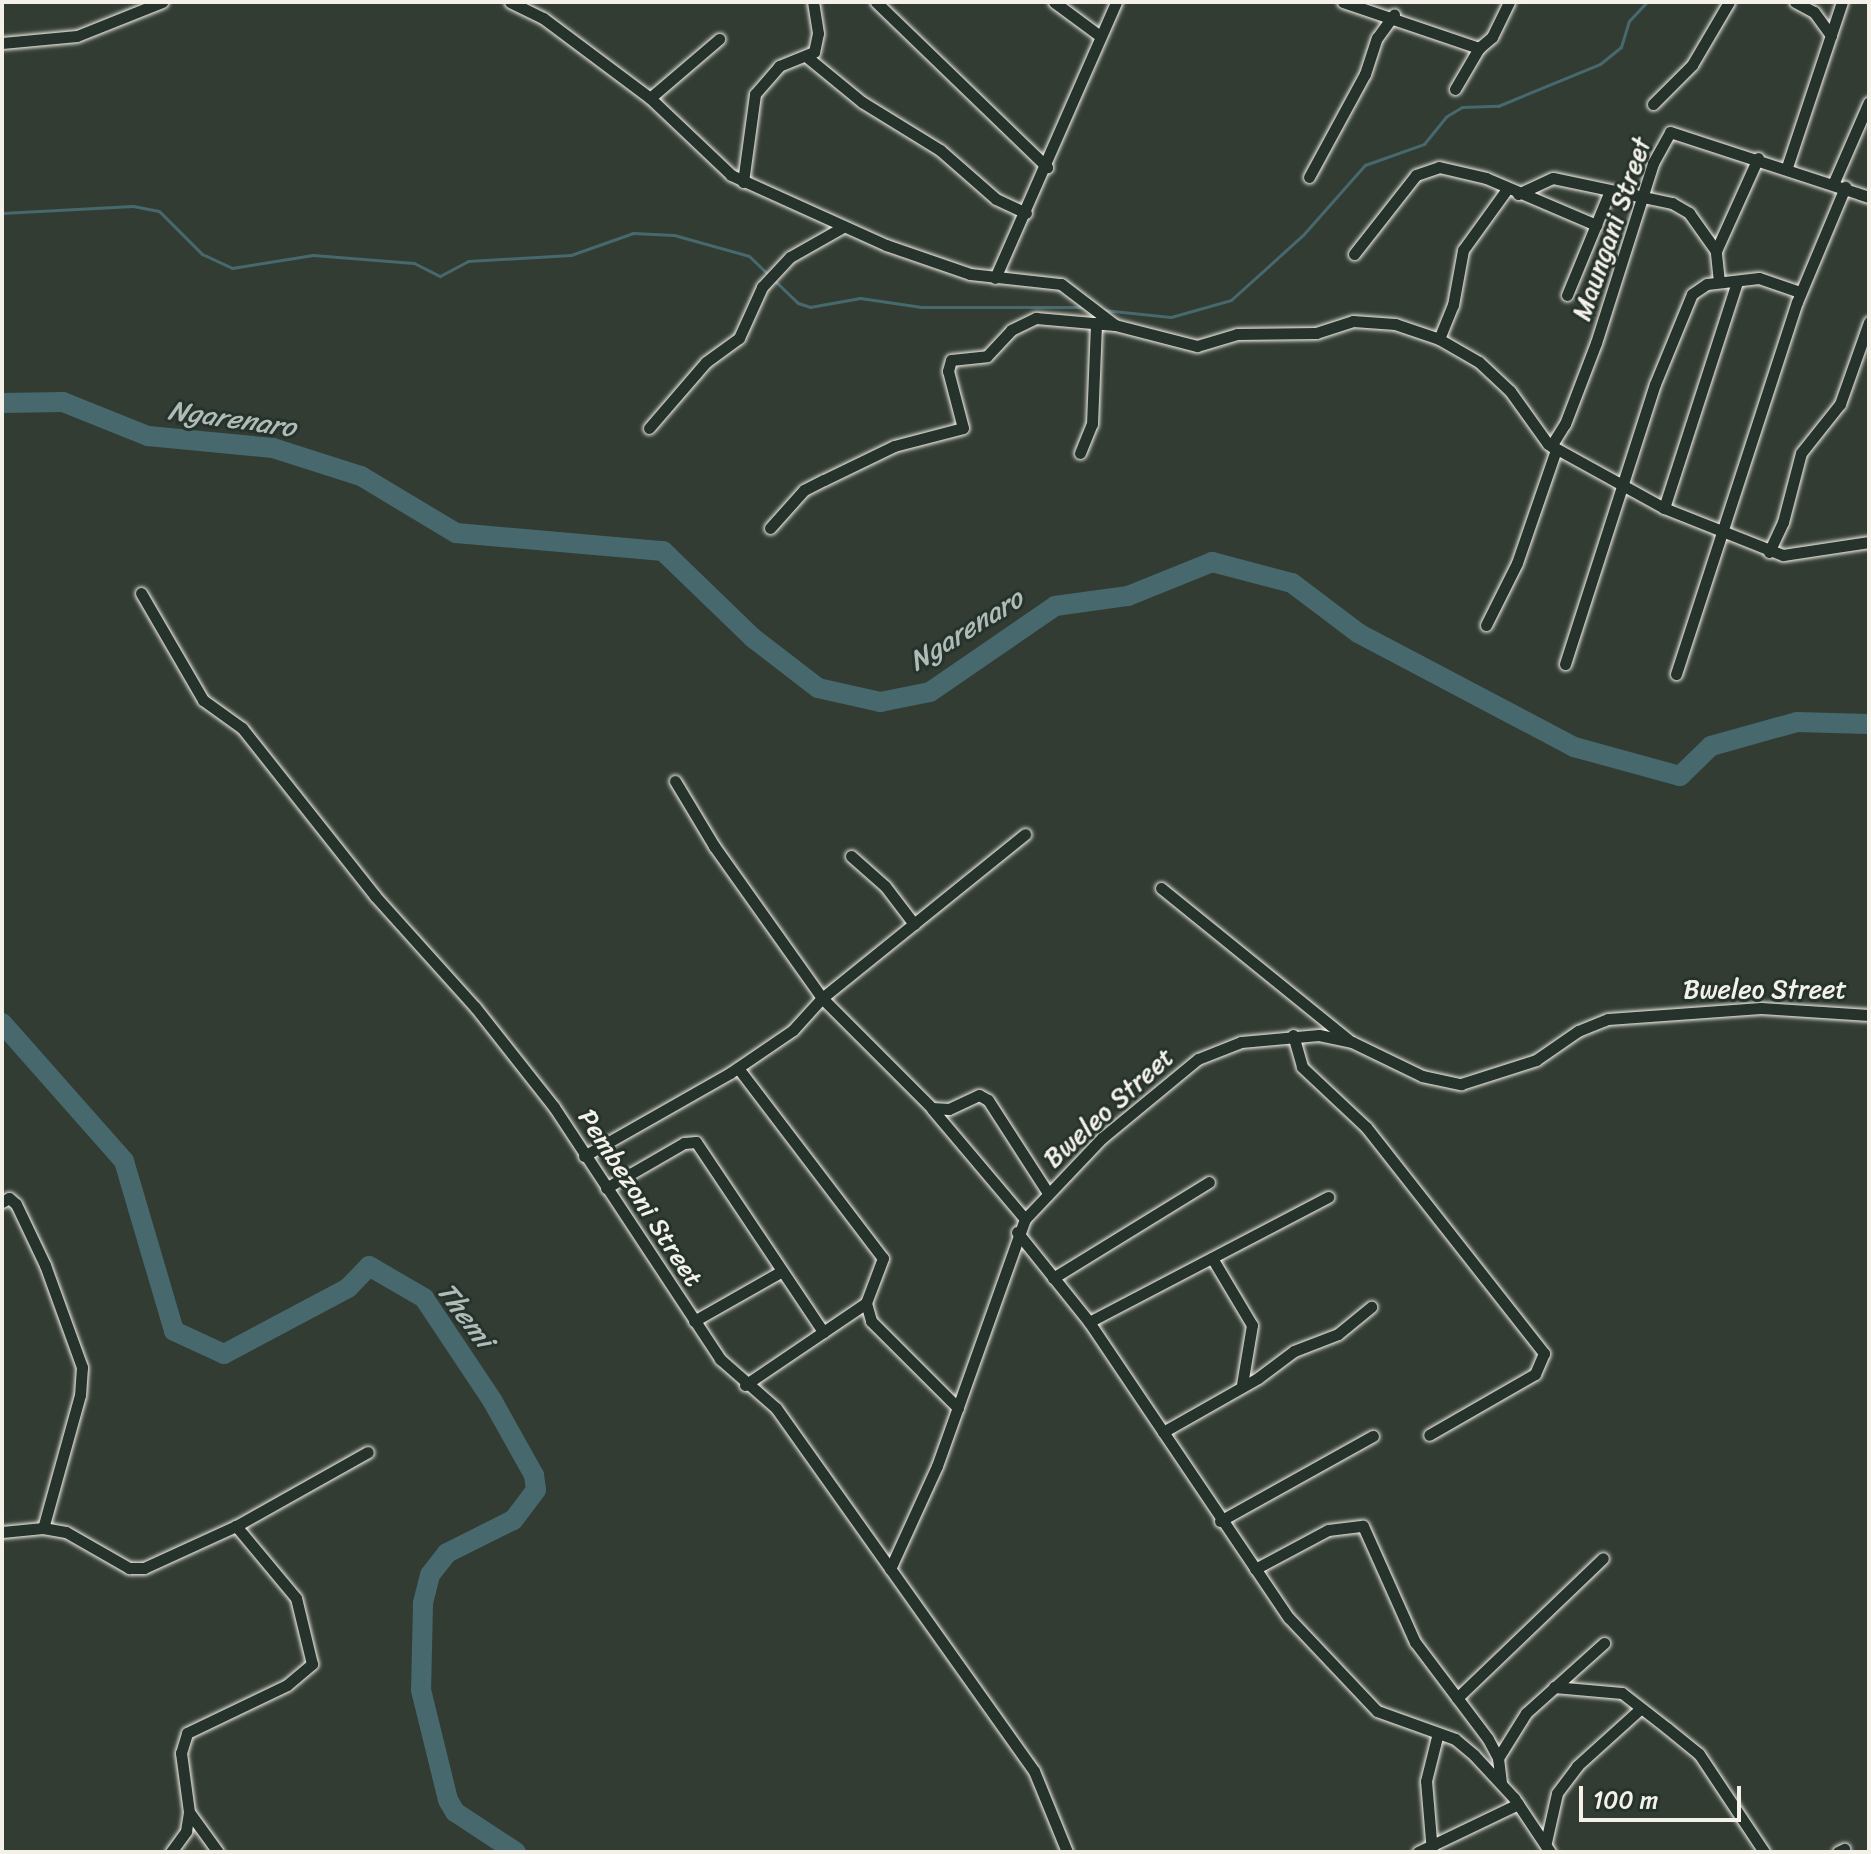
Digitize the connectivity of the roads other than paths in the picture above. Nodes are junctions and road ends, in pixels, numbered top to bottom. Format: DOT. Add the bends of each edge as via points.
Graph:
graph roads {
  1 [pos="162,2"];
  2 [pos="510,2"];
  3 [pos="813,2"];
  4 [pos="876,2"];
  5 [pos="1054,2"];
  6 [pos="1116,2"];
  7 [pos="1343,2"];
  8 [pos="1509,2"];
  9 [pos="1729,2"];
  10 [pos="1795,2"];
  11 [pos="1842,2"];
  12 [pos="527,5"];
  13 [pos="1376,6"];
  14 [pos="1394,15"];
  15 [pos="1831,35"];
  16 [pos="1100,36"];
  17 [pos="719,39"];
  18 [pos="2,43"];
  19 [pos="1479,48"];
  20 [pos="807,57"];
  21 [pos="1455,89"];
  22 [pos="650,98"];
  23 [pos="1869,102"];
  24 [pos="1653,104"];
  25 [pos="1758,158"];
  26 [pos="1047,167"];
  27 [pos="1787,167"];
  28 [pos="1309,177"];
  29 [pos="743,182"];
  30 [pos="1839,185"];
  31 [pos="1512,192"];
  32 [pos="1609,193"];
  33 [pos="1869,197"];
  34 [pos="1644,199"];
  35 [pos="1026,213"];
  36 [pos="1596,225"];
  37 [pos="843,227"];
  38 [pos="1716,251"];
  39 [pos="1354,254"];
  40 [pos="995,278"];
  41 [pos="1719,282"];
  42 [pos="1737,282"];
  43 [pos="1800,292"];
  44 [pos="1567,295"];
  45 [pos="1869,322"];
  46 [pos="1096,323"];
  47 [pos="1115,325"];
  48 [pos="1439,339"];
  49 [pos="649,428"];
  50 [pos="1554,448"];
  51 [pos="1080,453"];
  52 [pos="1623,487"];
  53 [pos="1664,508"];
  54 [pos="770,528"];
  55 [pos="1719,531"];
  56 [pos="1869,542"];
  57 [pos="1769,552"];
  58 [pos="141,593"];
  59 [pos="1486,625"];
  60 [pos="1565,664"];
  61 [pos="1676,674"];
  62 [pos="675,781"];
  63 [pos="1025,834"];
  64 [pos="851,856"];
  65 [pos="1161,888"];
  66 [pos="914,924"];
  67 [pos="822,998"];
  68 [pos="1869,1015"];
  69 [pos="1293,1035"];
  70 [pos="1352,1042"];
  71 [pos="738,1068"];
  72 [pos="932,1108"];
  73 [pos="584,1156"];
  74 [pos="1209,1182"];
  75 [pos="606,1188"];
  76 [pos="1048,1193"];
  77 [pos="1328,1197"];
  78 [pos="2,1202"];
  79 [pos="1025,1219"];
  80 [pos="1017,1232"];
  81 [pos="1212,1258"];
  82 [pos="782,1271"];
  83 [pos="1053,1278"];
  84 [pos="866,1303"];
  85 [pos="1371,1307"];
  86 [pos="694,1321"];
  87 [pos="1089,1322"];
  88 [pos="823,1332"];
  89 [pos="745,1385"];
  90 [pos="1242,1385"];
  91 [pos="958,1408"];
  92 [pos="1163,1432"];
  93 [pos="1429,1435"];
  94 [pos="1373,1436"];
  95 [pos="368,1452"];
  96 [pos="1220,1521"];
  97 [pos="236,1526"];
  98 [pos="43,1528"];
  99 [pos="2,1532"];
  100 [pos="1603,1558"];
  101 [pos="890,1569"];
  102 [pos="1255,1569"];
  103 [pos="1604,1643"];
  104 [pos="1554,1687"];
  105 [pos="1457,1698"];
  106 [pos="1640,1709"];
  107 [pos="1438,1733"];
  108 [pos="1498,1758"];
  109 [pos="1501,1784"];
  110 [pos="1518,1804"];
  111 [pos="189,1812"];
  112 [pos="1548,1847"];
  113 [pos="1432,1849"];
  114 [pos="171,1852"];
  115 [pos="218,1852"];
  116 [pos="1067,1852"];
  117 [pos="1418,1852"];
  118 [pos="1764,1852"];
  1 -- 18 [label="street" via="77,36"];
  2 -- 12 [label="street"];
  3 -- 20 [label="street" via="818,42"];
  4 -- 26 [label="street"];
  5 -- 16 [label="street"];
  6 -- 16 [label="street"];
  7 -- 13 [label="street"];
  8 -- 19 [label="street" via="1492,37"];
  9 -- 24 [label="street" via="1692,65"];
  10 -- 15 [label="street" via="1814,12"];
  11 -- 15 [label="street"];
  12 -- 22 [label="street"];
  13 -- 14 [label="street"];
  14 -- 19 [label="street"];
  14 -- 28 [label="street" via="1377,38 1365,74"];
  15 -- 27 [label="street"];
  16 -- 26 [label="street"];
  17 -- 22 [label="street"];
  19 -- 21 [label="street"];
  20 -- 29 [label="street" via="779,66 755,94"];
  20 -- 35 [label="street" via="862,102 940,150 996,199"];
  22 -- 29 [label="street"];
  23 -- 30 [label="street"];
  25 -- 27 [label="street, Maungani Street"];
  25 -- 34 [label="street, Maungani Street" via="1670,132 1660,144"];
  25 -- 38 [label="street"];
  26 -- 35 [label="street"];
  27 -- 30 [label="street, Maungani Street"];
  29 -- 37 [label="street" via="773,190"];
  30 -- 33 [label="street, Maungani Street"];
  30 -- 43 [label="street"];
  31 -- 32 [label="street" via="1553,178"];
  31 -- 36 [label="street"];
  31 -- 39 [label="street" via="1465,171 1423,170"];
  31 -- 48 [label="street" via="1463,250 1453,305"];
  32 -- 34 [label="street"];
  32 -- 36 [label="street"];
  34 -- 38 [label="street" via="1680,206"];
  34 -- 50 [label="street, Maungani Street"];
  35 -- 40 [label="street"];
  36 -- 44 [label="street"];
  37 -- 40 [label="street" via="929,261"];
  37 -- 49 [label="street" via="790,257 762,287 739,338 706,362"];
  38 -- 41 [label="street"];
  40 -- 47 [label="street" via="1061,284"];
  41 -- 42 [label="street"];
  41 -- 52 [label="street" via="1692,294 1655,384"];
  42 -- 43 [label="street" via="1759,278"];
  42 -- 53 [label="street"];
  43 -- 55 [label="street"];
  45 -- 57 [label="street" via="1840,404 1801,453 1783,522"];
  46 -- 47 [label="street"];
  46 -- 51 [label="street" via="1092,424"];
  46 -- 54 [label="street" via="1036,318 1011,330 987,356 951,360 948,371 963,428 894,446 804,490"];
  47 -- 48 [label="street" via="1197,346 1237,334 1316,333 1353,321 1395,324"];
  48 -- 50 [label="street" via="1495,375"];
  50 -- 52 [label="street"];
  50 -- 59 [label="street, Maungani Street" via="1517,563"];
  52 -- 53 [label="street"];
  52 -- 60 [label="street"];
  53 -- 55 [label="street"];
  55 -- 57 [label="street"];
  55 -- 61 [label="street"];
  56 -- 57 [label="street" via="1804,556"];
  58 -- 73 [label="street, Pembezoni Street" via="203,700 242,728 375,896 502,1040"];
  62 -- 67 [label="street" via="714,846"];
  63 -- 66 [label="street"];
  64 -- 66 [label="street" via="885,886"];
  65 -- 70 [label="street"];
  66 -- 67 [label="street"];
  67 -- 71 [label="street" via="793,1030"];
  67 -- 72 [label="street"];
  68 -- 70 [label="street, Bweleo Street" via="1761,1008 1608,1019 1578,1031 1536,1060 1461,1084 1422,1076"];
  69 -- 70 [label="street, Bweleo Street"];
  69 -- 76 [label="street, Bweleo Street" via="1241,1042 1198,1059 1102,1138"];
  69 -- 93 [label="street" via="1302,1067 1366,1127 1544,1353 1535,1374"];
  71 -- 73 [label="street"];
  71 -- 84 [label="street" via="883,1258"];
  72 -- 76 [label="street" via="949,1109 979,1095 988,1100"];
  72 -- 79 [label="street"];
  73 -- 75 [label="street, Pembezoni Street"];
  74 -- 83 [label="street"];
  75 -- 82 [label="street" via="684,1143 696,1142"];
  75 -- 86 [label="street, Pembezoni Street"];
  76 -- 79 [label="street, Bweleo Street"];
  77 -- 81 [label="street"];
  78 -- 98 [label="street" via="9,1198 16,1204 82,1367 80,1395"];
  79 -- 80 [label="street, Bweleo Street"];
  80 -- 83 [label="street"];
  80 -- 91 [label="street, Bweleo Street"];
  81 -- 87 [label="street"];
  81 -- 90 [label="street" via="1252,1325"];
  82 -- 86 [label="street"];
  82 -- 88 [label="street"];
  83 -- 87 [label="street"];
  84 -- 88 [label="street"];
  84 -- 91 [label="street" via="866,1314 880,1332"];
  85 -- 90 [label="street" via="1338,1334 1294,1351"];
  86 -- 89 [label="street, Pembezoni Street"];
  87 -- 92 [label="street"];
  88 -- 89 [label="street"];
  89 -- 101 [label="street, Pembezoni Street" via="760,1391 776,1408"];
  90 -- 92 [label="street"];
  91 -- 101 [label="street, Bweleo Street"];
  92 -- 96 [label="street"];
  94 -- 96 [label="street"];
  95 -- 97 [label="street"];
  96 -- 102 [label="street"];
  97 -- 98 [label="street" via="136,1570 66,1532"];
  97 -- 111 [label="street" via="296,1598 312,1664 287,1685 187,1733 181,1753"];
  98 -- 99 [label="street"];
  100 -- 105 [label="street"];
  101 -- 116 [label="street, Pembezoni Street" via="1034,1771"];
  102 -- 105 [label="street" via="1328,1530 1363,1526 1415,1642"];
  102 -- 107 [label="street" via="1289,1618 1371,1706 1387,1718"];
  103 -- 104 [label="street"];
  104 -- 106 [label="street" via="1622,1693"];
  104 -- 108 [label="street" via="1517,1724"];
  105 -- 108 [label="street"];
  106 -- 112 [label="street" via="1577,1766 1557,1793"];
  106 -- 118 [label="street" via="1699,1754"];
  107 -- 109 [label="street" via="1455,1739"];
  107 -- 113 [label="street" via="1426,1781"];
  108 -- 109 [label="street"];
  109 -- 110 [label="street"];
  110 -- 112 [label="street"];
  110 -- 113 [label="street"];
  111 -- 114 [label="street" via="186,1831"];
  111 -- 115 [label="street" via="205,1827"];
  113 -- 117 [label="street"];
}
